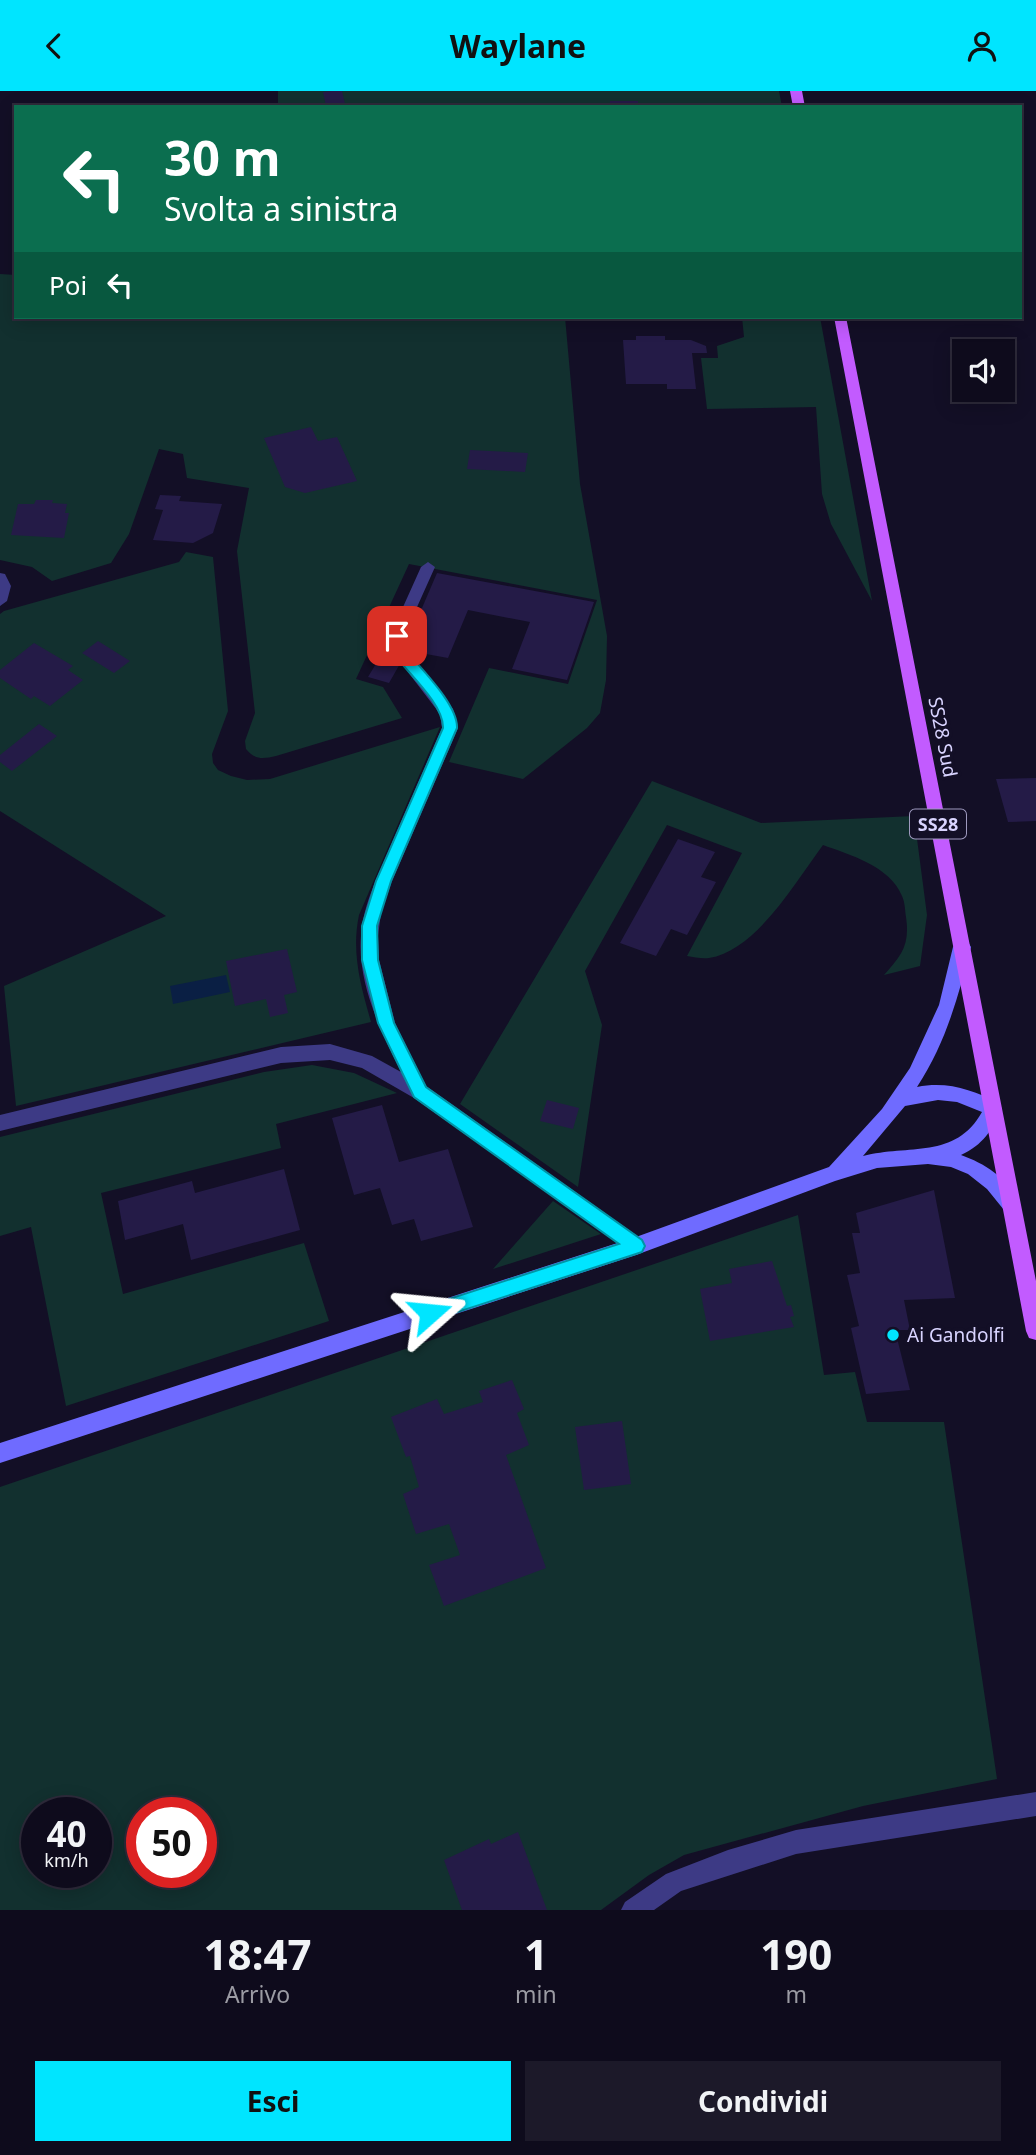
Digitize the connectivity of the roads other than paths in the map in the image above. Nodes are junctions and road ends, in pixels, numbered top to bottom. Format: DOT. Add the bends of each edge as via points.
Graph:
graph roads {
  1 [pos="839,319"];
  2 [pos="428,566"];
  3 [pos="0,578"];
  4 [pos="0,601"];
  5 [pos="961,947"];
  6 [pos="420,1092"];
  7 [pos="900,1099"];
  8 [pos="993,1109"];
  9 [pos="0,1123"];
  10 [pos="936,1156"];
  11 [pos="835,1171"];
  12 [pos="1012,1204"];
  13 [pos="636,1246"];
  14 [pos="1036,1331"];
  15 [pos="0,1453"];
  16 [pos="1036,1804"];
  17 [pos="633,1910"];
  1 -- 5 [label="main road, SS28 Sud / SS28"];
  2 -- 6 [label="street" via="396,646 448,713 450,728 381,887 368,947 386,1023"];
  3 -- 4 [label="street" via="4,586"];
  5 -- 7 [label="main road" via="948,1005 926,1056"];
  5 -- 8 [label="main road, SS28 Sud / SS28"];
  6 -- 9 [label="street" via="352,1056 299,1052"];
  6 -- 13 [label="street"];
  7 -- 8 [label="main road" via="936,1090 963,1094"];
  7 -- 11 [label="main road" via="865,1143"];
  8 -- 10 [label="main road" via="970,1144"];
  8 -- 12 [label="main road, SS28 Sud / SS28"];
  10 -- 11 [label="main road" via="872,1161"];
  10 -- 12 [label="main road" via="968,1165 993,1181"];
  11 -- 13 [label="main road"];
  12 -- 14 [label="main road, SS28 Sud / SS28"];
  13 -- 15 [label="main road"];
  16 -- 17 [label="street" via="796,1842 674,1882"];
}
